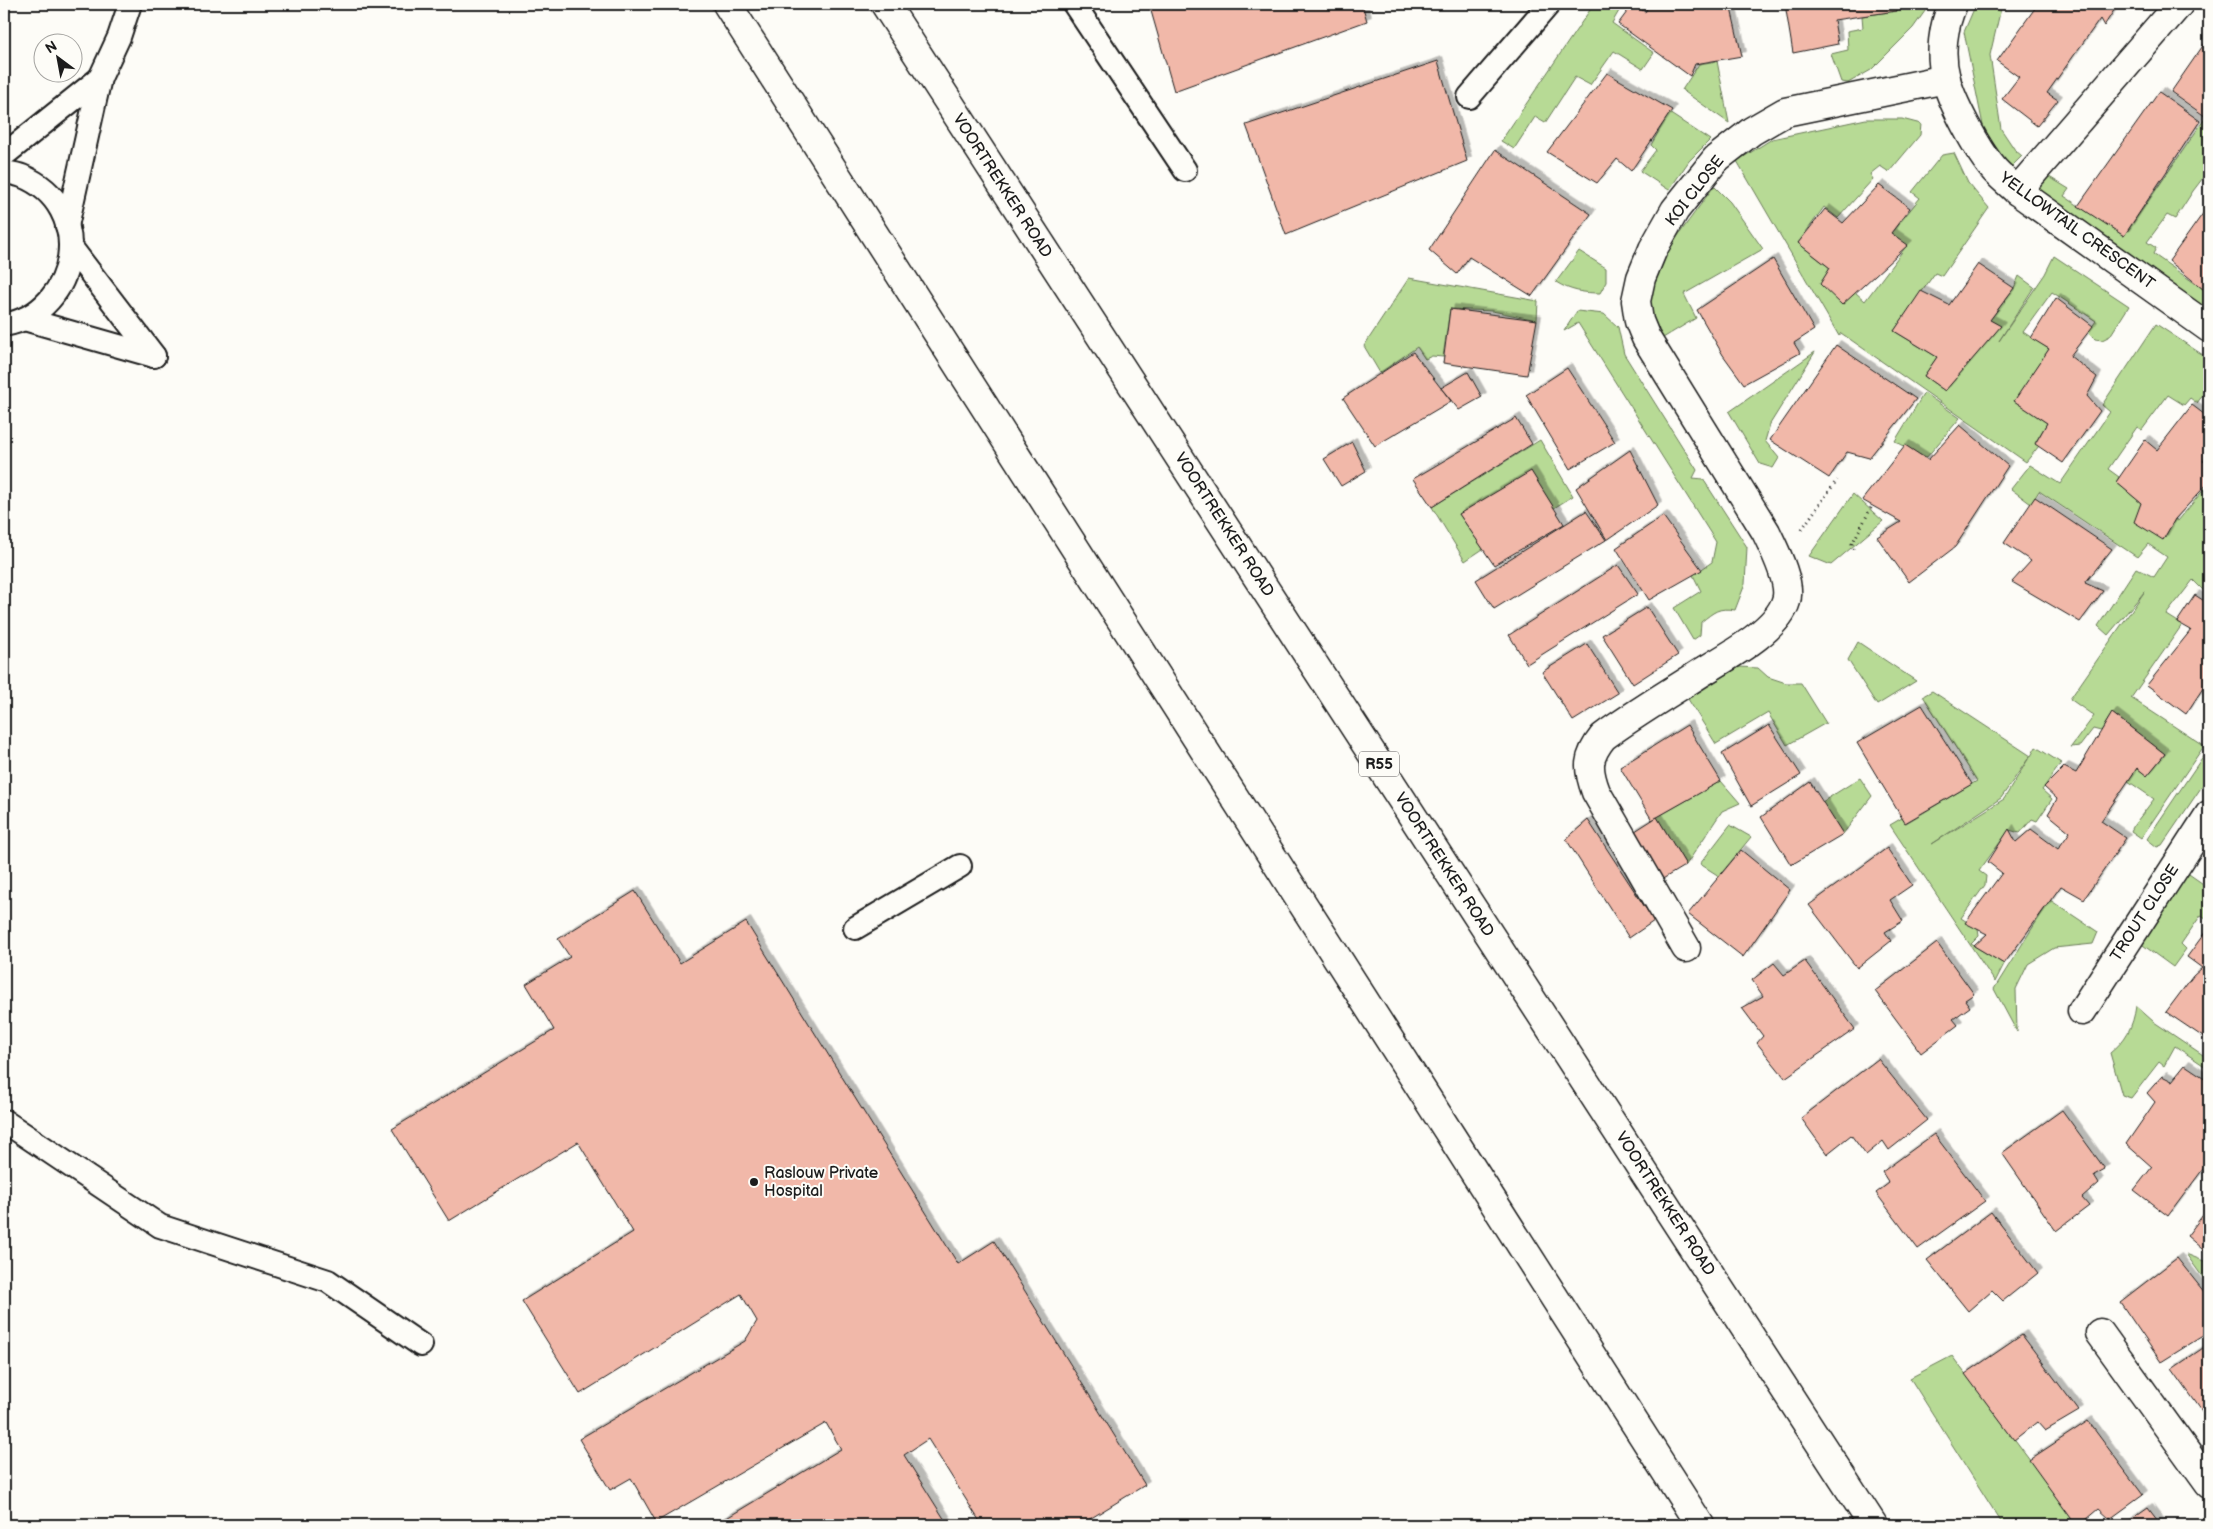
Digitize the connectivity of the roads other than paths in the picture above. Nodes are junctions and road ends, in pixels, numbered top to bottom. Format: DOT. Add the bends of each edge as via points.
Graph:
graph roads {
  1 [pos="130,4"];
  2 [pos="726,4"];
  3 [pos="885,4"];
  4 [pos="1074,4"];
  5 [pos="1549,4"];
  6 [pos="1953,4"];
  7 [pos="2179,4"];
  8 [pos="100,78"];
  9 [pos="1946,79"];
  10 [pos="1469,97"];
  11 [pos="4,154"];
  12 [pos="1186,170"];
  13 [pos="4,172"];
  14 [pos="2017,191"];
  15 [pos="69,236"];
  16 [pos="14,322"];
  17 [pos="2209,328"];
  18 [pos="2209,815"];
  19 [pos="960,866"];
  20 [pos="855,928"];
  21 [pos="1686,948"];
  22 [pos="2082,1011"];
  23 [pos="4,1121"];
  24 [pos="2100,1333"];
  25 [pos="421,1345"];
  26 [pos="2202,1456"];
  27 [pos="2209,1484"];
  28 [pos="1700,1525"];
  29 [pos="1873,1525"];
  1 -- 8 [label="lane"];
  2 -- 28 [label="main road"];
  3 -- 29 [label="main road, VOORTREKKER ROAD / R55"];
  4 -- 12 [label="lane"];
  5 -- 10 [label="lane"];
  6 -- 9 [label="main road, YELLOWTAIL CRESCENT" via="1946,20 1943,44"];
  7 -- 14 [label="main road"];
  8 -- 11 [label="lane"];
  8 -- 15 [label="lane"];
  9 -- 14 [label="main road, YELLOWTAIL CRESCENT" via="1977,146 1992,168"];
  9 -- 21 [label="main road, KOI CLOSE" via="1784,112 1752,131 1716,159 1675,210 1641,278 1636,300 1646,338 1766,532 1781,566 1787,590 1787,600 1781,612 1755,638 1603,736 1590,759 1589,774 1596,792"];
  13 -- 15 [label="lane" via="22,176 54,200"];
  14 -- 17 [label="main road, YELLOWTAIL CRESCENT"];
  15 -- 16 [label="lane" via="66,276 56,294 42,308"];
  15 -- 16 [label="lane" via="154,356"];
  18 -- 22 [label="main road, TROUT CLOSE"];
  19 -- 20 [label="lane"];
  23 -- 25 [label="lane" via="160,1226 328,1282"];
  24 -- 26 [label="main road"];
  26 -- 27 [label="main road"];
}
